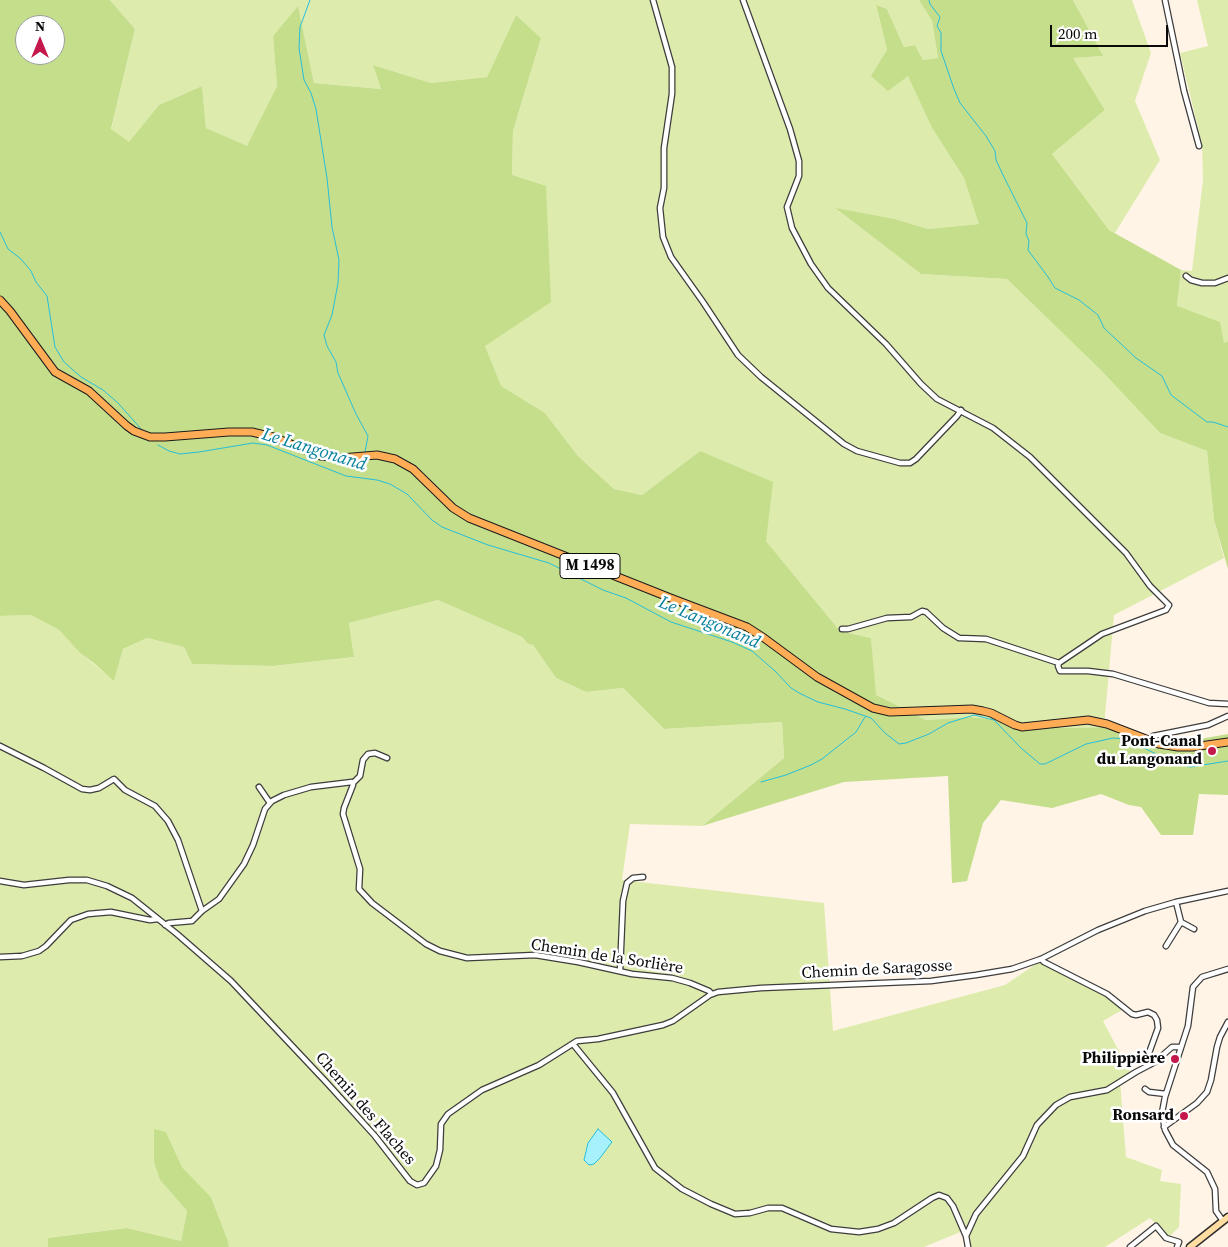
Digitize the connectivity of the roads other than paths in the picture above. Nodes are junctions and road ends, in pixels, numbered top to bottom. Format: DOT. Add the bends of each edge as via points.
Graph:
graph roads {
  1 [pos="652,0"];
  2 [pos="743,0"];
  3 [pos="1165,0"];
  4 [pos="1199,146"];
  5 [pos="1186,276"];
  6 [pos="1228,278"];
  7 [pos="0,300"];
  8 [pos="961,410"];
  9 [pos="842,629"];
  10 [pos="1059,663"];
  11 [pos="1228,704"];
  12 [pos="1228,716"];
  13 [pos="1149,741"];
  14 [pos="1228,742"];
  15 [pos="0,746"];
  16 [pos="387,758"];
  17 [pos="353,783"];
  18 [pos="259,787"];
  19 [pos="270,803"];
  20 [pos="643,877"];
  21 [pos="0,881"];
  22 [pos="1228,891"];
  23 [pos="1176,902"];
  24 [pos="202,911"];
  25 [pos="158,919"];
  26 [pos="1181,922"];
  27 [pos="165,925"];
  28 [pos="1194,929"];
  29 [pos="1166,946"];
  30 [pos="0,957"];
  31 [pos="1041,959"];
  32 [pos="1228,969"];
  33 [pos="620,970"];
  34 [pos="712,994"];
  35 [pos="1228,1022"];
  36 [pos="573,1044"];
  37 [pos="1180,1047"];
  38 [pos="1149,1065"];
  39 [pos="1145,1089"];
  40 [pos="1166,1094"];
  41 [pos="1164,1128"];
  42 [pos="1225,1219"];
  43 [pos="966,1236"];
  44 [pos="968,1247"];
  45 [pos="1130,1247"];
  46 [pos="1177,1247"];
  47 [pos="1190,1247"];
  1 -- 8 [label="street" via="672,67 660,208 663,238 671,257 738,355 840,442 900,464 916,459"];
  2 -- 8 [label="street" via="799,160 799,176 787,207 798,241 828,288 886,344 921,384"];
  3 -- 4 [label="street"];
  5 -- 6 [label="street" via="1202,283"];
  7 -- 13 [label="main road, M 1498" via="55,372 89,391 127,426 142,434 166,437 252,432 322,456 387,456 414,469 453,508 469,518 741,624 818,677 873,708 890,712 972,709 991,712 1022,727 1097,721"];
  8 -- 10 [label="street" via="993,428 1030,457 1126,553 1150,586 1169,605 1166,610 1102,634"];
  9 -- 10 [label="street" via="887,618 911,617 922,611 959,638 986,639"];
  10 -- 11 [label="street" via="1060,671 1106,673 1209,703"];
  12 -- 13 [label="street" via="1208,725 1152,736"];
  13 -- 14 [label="main road, M 1498" via="1178,747"];
  15 -- 24 [label="street" via="82,789 99,788 114,779 125,790 155,806 168,821 180,846"];
  16 -- 17 [label="street, Chemin de la Sorlière" via="368,754 363,760 360,776"];
  17 -- 19 [label="street" via="311,787"];
  17 -- 33 [label="street, Chemin de la Sorlière" via="343,814 360,868 359,890 419,940 440,951 467,958 535,956"];
  18 -- 19 [label="street"];
  19 -- 24 [label="street" via="244,864 219,899"];
  20 -- 33 [label="street" via="633,878 627,883 622,903"];
  21 -- 25 [label="street, Chemin des Flaches" via="24,885 69,880 95,882 132,898"];
  22 -- 23 [label="street, Chemin de Saragosse"];
  23 -- 26 [label="street"];
  23 -- 31 [label="street, Chemin de Saragosse" via="1118,921"];
  24 -- 27 [label="street" via="192,921"];
  25 -- 27 [label="street, Chemin des Flaches"];
  25 -- 30 [label="street" via="111,912 88,914 71,920 39,951"];
  26 -- 28 [label="street"];
  26 -- 29 [label="street"];
  27 -- 36 [label="street, Chemin des Flaches" via="221,971 327,1083 410,1181 416,1184 424,1182 436,1166 441,1124 448,1114 482,1090 539,1065"];
  31 -- 34 [label="street, Chemin de Saragosse" via="1000,972 949,979 761,988"];
  31 -- 38 [label="street" via="1107,994 1132,1014 1148,1012 1154,1015 1158,1028 1148,1053"];
  32 -- 37 [label="street" via="1196,983"];
  33 -- 34 [label="street, Chemin de la Sorlière" via="681,980"];
  34 -- 36 [label="street, Chemin des Flaches" via="663,1025"];
  35 -- 41 [label="street" via="1217,1047 1207,1092 1197,1104"];
  36 -- 43 [label="street" via="613,1093 655,1168 682,1189 712,1204 735,1214 782,1208 831,1229 859,1232 894,1223 940,1195 953,1206"];
  37 -- 38 [label="street" via="1172,1047"];
  37 -- 40 [label="street"];
  38 -- 43 [label="street" via="1107,1090 1070,1097 1056,1104 1037,1125 1023,1156 976,1214"];
  39 -- 40 [label="street"];
  40 -- 41 [label="street" via="1162,1113"];
  41 -- 42 [label="street" via="1172,1145 1207,1172 1215,1189 1216,1211"];
  42 -- 47 [label="main road"];
  43 -- 44 [label="street"];
  45 -- 46 [label="street" via="1156,1226 1165,1237 1179,1242"];
}
